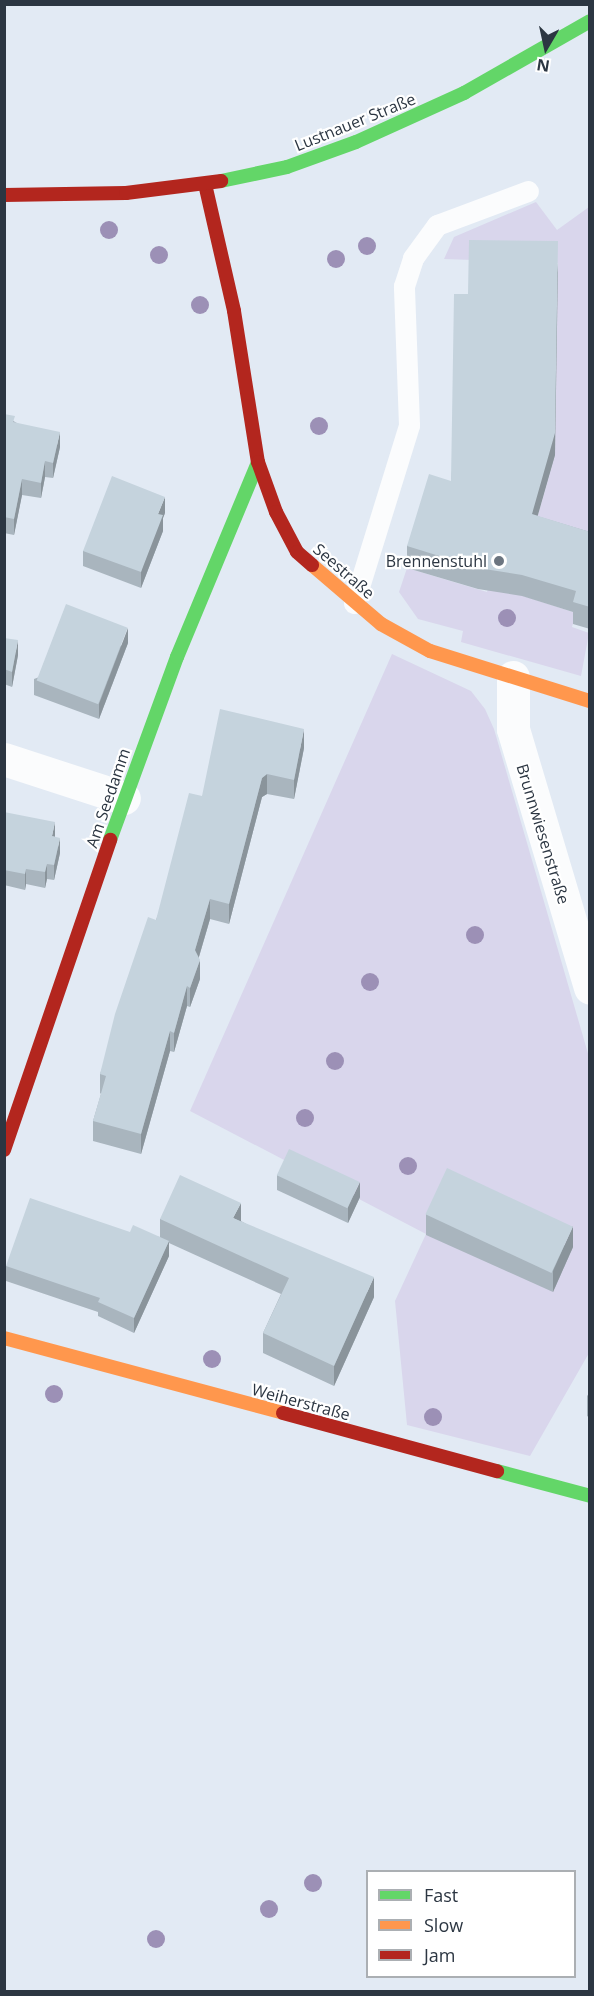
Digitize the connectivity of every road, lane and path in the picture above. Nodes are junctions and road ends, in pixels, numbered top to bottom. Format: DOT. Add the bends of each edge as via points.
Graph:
graph roads {
  1 [pos="590,21"];
  2 [pos="205,184"];
  3 [pos="528,191"];
  4 [pos="4,195"];
  5 [pos="258,462"];
  6 [pos="354,603"];
  7 [pos="513,677"];
  8 [pos="590,701"];
  9 [pos="4,759"];
  10 [pos="124,798"];
  11 [pos="590,988"];
  12 [pos="4,1150"];
  13 [pos="4,1338"];
  14 [pos="590,1496"];
  1 -- 2 [label="street, Lustnauer Straße" via="464,93 356,142 287,167"];
  2 -- 4 [label="street, Lustnauer Straße" via="126,193"];
  2 -- 5 [label="street, Seestraße" via="234,311"];
  3 -- 6 [label="lane" via="437,225 413,258 404,286 409,425"];
  5 -- 6 [label="street, Seestraße" via="276,512 297,552"];
  5 -- 10 [label="street, Am Seedamm" via="177,657"];
  6 -- 7 [label="street, Seestraße" via="381,624 430,651"];
  7 -- 8 [label="street, Seestraße"];
  7 -- 11 [label="street, Brunnwiesenstraße" via="513,729"];
  9 -- 10 [label="street"];
  10 -- 12 [label="street, Am Seedamm"];
  13 -- 14 [label="street, Weiherstraße"];
}
